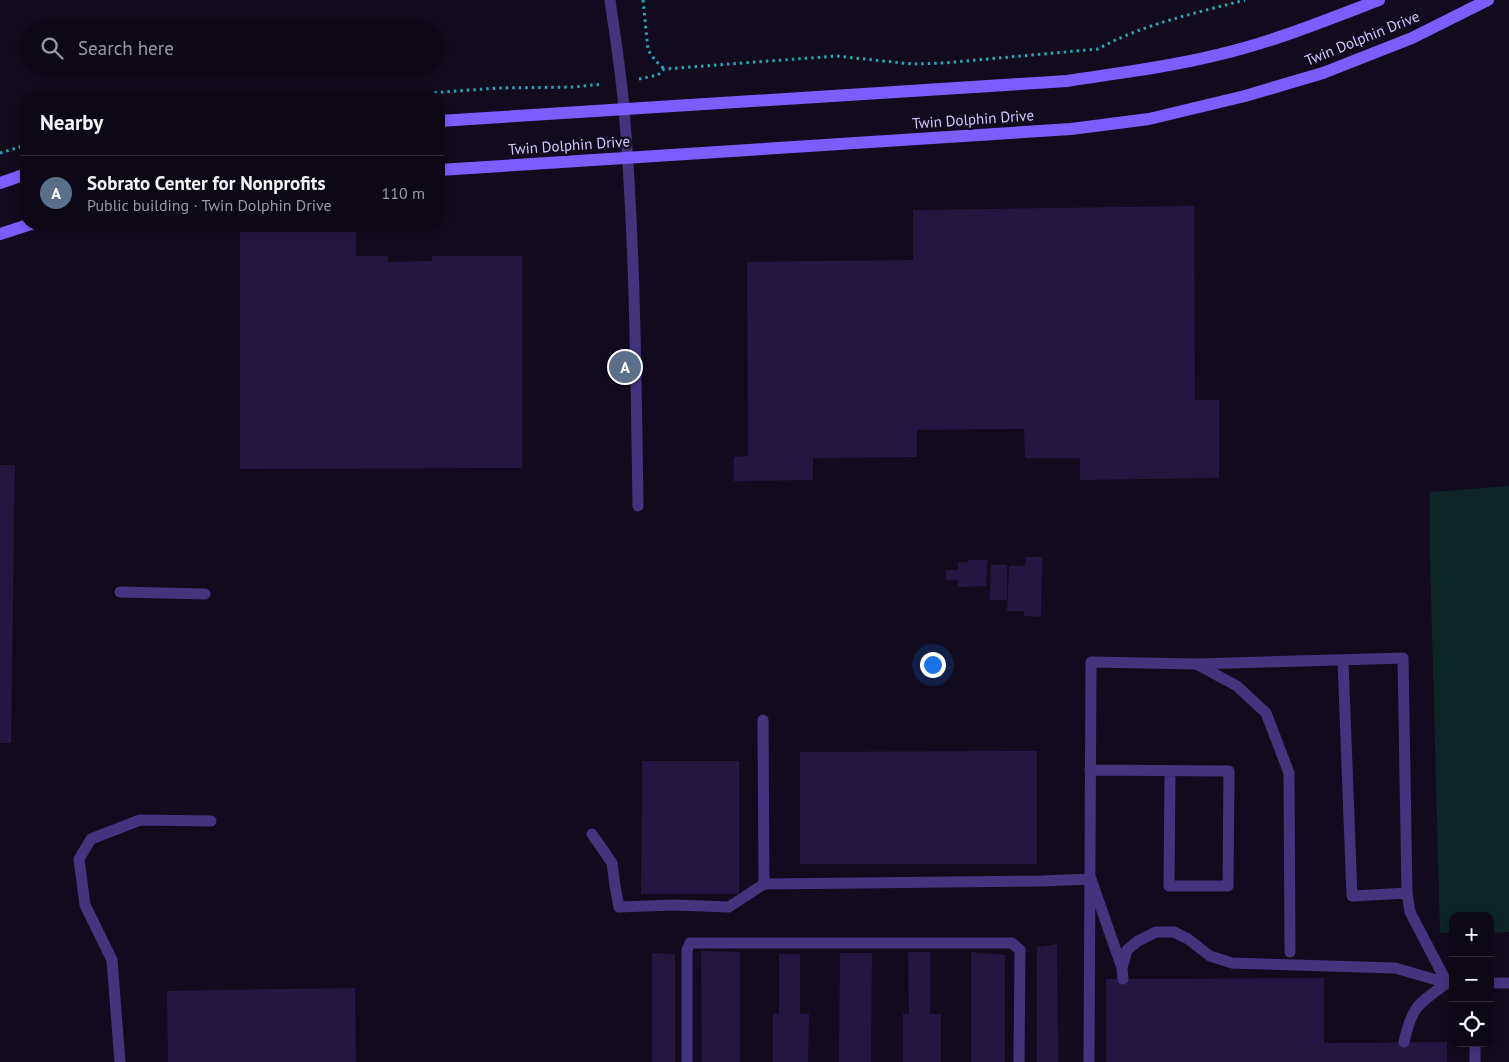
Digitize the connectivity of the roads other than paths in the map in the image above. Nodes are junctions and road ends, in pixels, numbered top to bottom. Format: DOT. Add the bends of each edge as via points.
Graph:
graph roads {
  1 [pos="610,0"];
  2 [pos="1379,0"];
  3 [pos="1488,0"];
  4 [pos="624,109"];
  5 [pos="445,121"];
  6 [pos="627,157"];
  7 [pos="445,170"];
  8 [pos="20,176"];
  9 [pos="0,182"];
  10 [pos="20,228"];
  11 [pos="0,234"];
  12 [pos="638,506"];
  13 [pos="120,592"];
  14 [pos="206,594"];
  15 [pos="1343,661"];
  16 [pos="1197,664"];
  17 [pos="763,720"];
  18 [pos="1090,770"];
  19 [pos="1170,771"];
  20 [pos="211,821"];
  21 [pos="592,834"];
  22 [pos="1091,879"];
  23 [pos="764,884"];
  24 [pos="1408,893"];
  25 [pos="1290,952"];
  26 [pos="1449,981"];
  27 [pos="1449,983"];
  28 [pos="1494,983"];
  29 [pos="1509,983"];
  30 [pos="1449,984"];
  31 [pos="1404,1042"];
  32 [pos="1475,1047"];
  33 [pos="120,1062"];
  34 [pos="687,1062"];
  35 [pos="1019,1062"];
  36 [pos="1089,1062"];
  37 [pos="1475,1062"];
  1 -- 4 [label="lane"];
  2 -- 4 [label="main road, Twin Dolphin Drive" via="1310,27 1221,54 1076,79"];
  3 -- 6 [label="main road, Twin Dolphin Drive" via="1412,38 1323,73 1245,96 1149,118 1071,129"];
  4 -- 5 [label="main road, Twin Dolphin Drive"];
  4 -- 6 [label="lane"];
  6 -- 7 [label="main road, Twin Dolphin Drive"];
  6 -- 12 [label="lane" via="635,310"];
  8 -- 9 [label="main road"];
  10 -- 11 [label="main road"];
  13 -- 14 [label="lane"];
  15 -- 16 [label="lane"];
  15 -- 24 [label="lane" via="1352,896"];
  15 -- 24 [label="lane" via="1403,658"];
  16 -- 18 [label="lane" via="1091,662"];
  16 -- 25 [label="lane" via="1237,686 1266,713 1289,773"];
  17 -- 23 [label="lane"];
  18 -- 19 [label="lane"];
  18 -- 22 [label="lane"];
  19 -- 19 [label="lane" via="1229,771 1228,886 1169,886"];
  20 -- 33 [label="lane" via="140,820 91,839 79,859 85,905 112,960"];
  21 -- 23 [label="lane" via="612,863 619,907 730,907"];
  22 -- 23 [label="lane"];
  22 -- 27 [label="lane" via="1122,974 1127,950 1138,941 1156,932 1174,932 1210,956 1232,963 1395,968"];
  22 -- 36 [label="lane"];
  24 -- 26 [label="lane" via="1410,912"];
  28 -- 29 [label="lane"];
  30 -- 31 [label="lane" via="1419,1004 1409,1020"];
  32 -- 37 [label="lane"];
  34 -- 35 [label="lane" via="687,950 690,943 1012,943 1020,950"];
}
